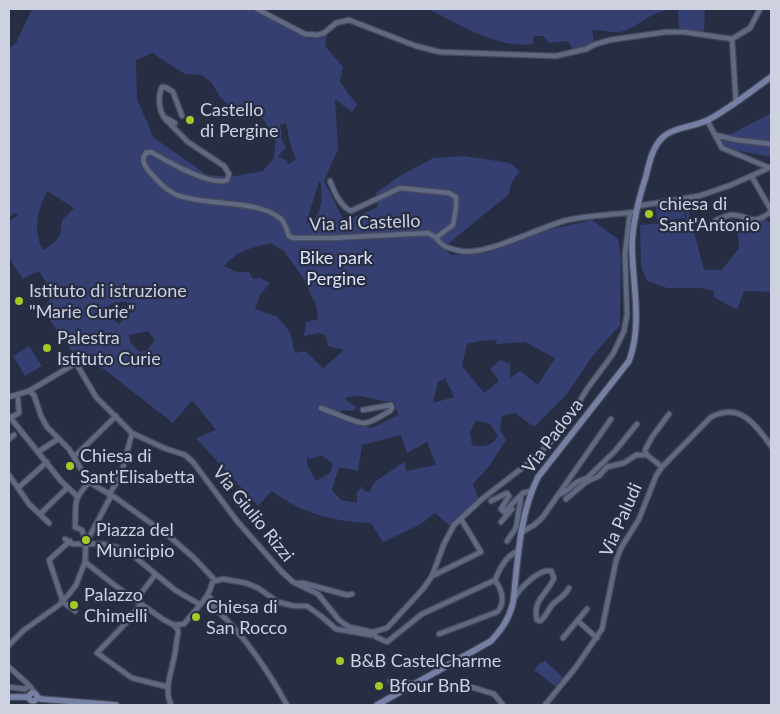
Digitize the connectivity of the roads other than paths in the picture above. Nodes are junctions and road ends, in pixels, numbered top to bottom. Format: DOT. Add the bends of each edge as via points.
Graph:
graph roads {
  1 [pos="257,9"];
  2 [pos="760,9"];
  3 [pos="732,39"];
  4 [pos="771,78"];
  5 [pos="736,102"];
  6 [pos="182,116"];
  7 [pos="707,120"];
  8 [pos="716,135"];
  9 [pos="771,144"];
  10 [pos="770,168"];
  11 [pos="752,177"];
  12 [pos="330,181"];
  13 [pos="634,211"];
  14 [pos="771,211"];
  15 [pos="715,220"];
  16 [pos="437,237"];
  17 [pos="29,391"];
  18 [pos="9,397"];
  19 [pos="18,399"];
  20 [pos="321,408"];
  21 [pos="363,410"];
  22 [pos="669,414"];
  23 [pos="116,416"];
  24 [pos="9,417"];
  25 [pos="611,419"];
  26 [pos="637,424"];
  27 [pos="17,432"];
  28 [pos="132,432"];
  29 [pos="9,439"];
  30 [pos="58,439"];
  31 [pos="771,446"];
  32 [pos="38,452"];
  33 [pos="647,455"];
  34 [pos="75,456"];
  35 [pos="47,462"];
  36 [pos="662,467"];
  37 [pos="9,475"];
  38 [pos="89,482"];
  39 [pos="18,488"];
  40 [pos="67,488"];
  41 [pos="531,491"];
  42 [pos="523,493"];
  43 [pos="557,495"];
  44 [pos="77,496"];
  45 [pos="110,496"];
  46 [pos="566,499"];
  47 [pos="520,501"];
  48 [pos="492,502"];
  49 [pos="40,514"];
  50 [pos="461,519"];
  51 [pos="501,522"];
  52 [pos="49,523"];
  53 [pos="521,533"];
  54 [pos="507,541"];
  55 [pos="86,543"];
  56 [pos="519,551"];
  57 [pos="85,562"];
  58 [pos="155,575"];
  59 [pos="432,576"];
  60 [pos="495,580"];
  61 [pos="213,581"];
  62 [pos="298,584"];
  63 [pos="569,588"];
  64 [pos="352,594"];
  65 [pos="206,598"];
  66 [pos="136,600"];
  67 [pos="63,602"];
  68 [pos="513,603"];
  69 [pos="141,604"];
  70 [pos="199,604"];
  71 [pos="587,609"];
  72 [pos="75,611"];
  73 [pos="578,621"];
  74 [pos="174,625"];
  75 [pos="373,632"];
  76 [pos="439,634"];
  77 [pos="563,638"];
  78 [pos="598,638"];
  79 [pos="9,645"];
  80 [pos="9,667"];
  81 [pos="390,681"];
  82 [pos="416,684"];
  83 [pos="29,685"];
  84 [pos="468,686"];
  85 [pos="9,687"];
  86 [pos="168,687"];
  87 [pos="9,698"];
  88 [pos="37,698"];
  89 [pos="169,704"];
  90 [pos="116,705"];
  91 [pos="286,705"];
  92 [pos="377,705"];
  93 [pos="503,705"];
  94 [pos="545,705"];
  1 -- 3 [label="street" via="305,34 324,34 336,23 349,20 440,52 556,56 610,40 666,32"];
  2 -- 3 [label="street" via="750,28"];
  3 -- 5 [label="street"];
  4 -- 5 [label="main road, Via Padova"];
  5 -- 7 [label="main road, Via Padova"];
  6 -- 16 [label="street, Via al Castello" via="173,92 161,88 160,112 163,116 188,142 224,166 229,174 223,182 212,180 151,152 145,154 143,161 148,170 176,195 276,215 293,238 428,234"];
  7 -- 8 [label="street"];
  7 -- 13 [label="main road, Via Padova" via="662,138 653,151"];
  8 -- 9 [label="street"];
  8 -- 10 [label="street" via="722,148"];
  10 -- 11 [label="street, Via al Castello"];
  11 -- 13 [label="street, Via al Castello" via="699,196"];
  11 -- 14 [label="street"];
  12 -- 16 [label="street" via="336,196 351,211 400,188 450,193 456,197 453,225"];
  13 -- 16 [label="street, Via al Castello" via="611,216 584,216 494,246 462,252 443,245"];
  13 -- 41 [label="main road, Via Padova" via="632,244 636,333 632,355 538,477"];
  13 -- 50 [label="street" via="625,254 627,316 613,354 548,444"];
  14 -- 15 [label="street" via="755,220 726,215"];
  17 -- 18 [label="street"];
  17 -- 23 [label="street, Via Giulio Rizzi" via="76,363 96,397"];
  17 -- 30 [label="street" via="34,395 41,416"];
  19 -- 24 [label="street" via="19,412"];
  20 -- 21 [label="street" via="364,424 392,408 387,404"];
  22 -- 33 [label="street" via="648,444"];
  23 -- 28 [label="street, Via Giulio Rizzi"];
  23 -- 34 [label="street"];
  24 -- 27 [label="street"];
  25 -- 43 [label="street"];
  26 -- 43 [label="street" via="587,478"];
  27 -- 29 [label="street"];
  27 -- 32 [label="street"];
  28 -- 45 [label="street" via="121,475"];
  28 -- 62 [label="street, Via Giulio Rizzi" via="185,455 193,462 268,558"];
  30 -- 32 [label="street"];
  30 -- 34 [label="street"];
  31 -- 36 [label="street, Via Paludi" via="744,415 720,412 711,417"];
  32 -- 35 [label="street"];
  33 -- 36 [label="street"];
  33 -- 46 [label="street, Via Paludi" via="636,454 624,463 607,467"];
  34 -- 38 [label="street"];
  35 -- 39 [label="street"];
  35 -- 40 [label="street"];
  36 -- 78 [label="street, Via Paludi" via="637,524 616,561 604,624"];
  37 -- 39 [label="street"];
  38 -- 44 [label="street"];
  38 -- 45 [label="street"];
  39 -- 49 [label="street"];
  40 -- 44 [label="street"];
  40 -- 49 [label="street"];
  41 -- 42 [label="street"];
  41 -- 53 [label="main road, Via Padova"];
  42 -- 47 [label="street"];
  42 -- 48 [label="street" via="504,512 500,509 509,496 507,493"];
  43 -- 53 [label="street" via="542,518"];
  44 -- 55 [label="street" via="73,526 82,530"];
  45 -- 55 [label="street"];
  45 -- 61 [label="street" via="170,537"];
  47 -- 51 [label="street"];
  47 -- 54 [label="street" via="516,528"];
  49 -- 52 [label="street"];
  50 -- 59 [label="street" via="444,544"];
  50 -- 59 [label="street" via="481,552"];
  53 -- 56 [label="main road, Via Padova"];
  55 -- 57 [label="street"];
  55 -- 58 [label="street" via="116,547"];
  55 -- 67 [label="street" via="69,541 49,560"];
  56 -- 60 [label="street" via="514,552 499,569"];
  56 -- 68 [label="main road, Via Padova"];
  57 -- 66 [label="street"];
  57 -- 67 [label="street" via="76,585"];
  58 -- 66 [label="street"];
  58 -- 70 [label="street"];
  59 -- 75 [label="street" via="387,628"];
  60 -- 75 [label="street" via="422,614 388,642"];
  60 -- 76 [label="street" via="503,600 497,612"];
  61 -- 65 [label="street"];
  61 -- 75 [label="street" via="223,579 246,583 278,602 307,606 336,629 371,635"];
  62 -- 64 [label="street"];
  62 -- 75 [label="street, Via Giulio Rizzi" via="318,594 349,627"];
  63 -- 68 [label="street" via="540,621 536,617 536,606 553,582 551,571 542,572 522,587"];
  65 -- 70 [label="street"];
  65 -- 91 [label="street" via="257,657"];
  66 -- 69 [label="street"];
  67 -- 72 [label="street"];
  67 -- 79 [label="street"];
  68 -- 82 [label="main road, Via Padova" via="503,628 491,640"];
  69 -- 74 [label="street"];
  69 -- 86 [label="street" via="98,653 132,678"];
  70 -- 74 [label="street" via="184,624"];
  71 -- 73 [label="street"];
  73 -- 77 [label="street"];
  73 -- 78 [label="street"];
  74 -- 86 [label="street" via="178,634"];
  78 -- 94 [label="street, Via Paludi"];
  80 -- 83 [label="street"];
  81 -- 82 [label="street"];
  82 -- 92 [label="main road, Via Padova"];
  83 -- 85 [label="street" via="25,689"];
  83 -- 88 [label="street"];
  84 -- 93 [label="street" via="494,694"];
  86 -- 89 [label="street"];
  87 -- 88 [label="main road"];
  88 -- 90 [label="main road"];
}
